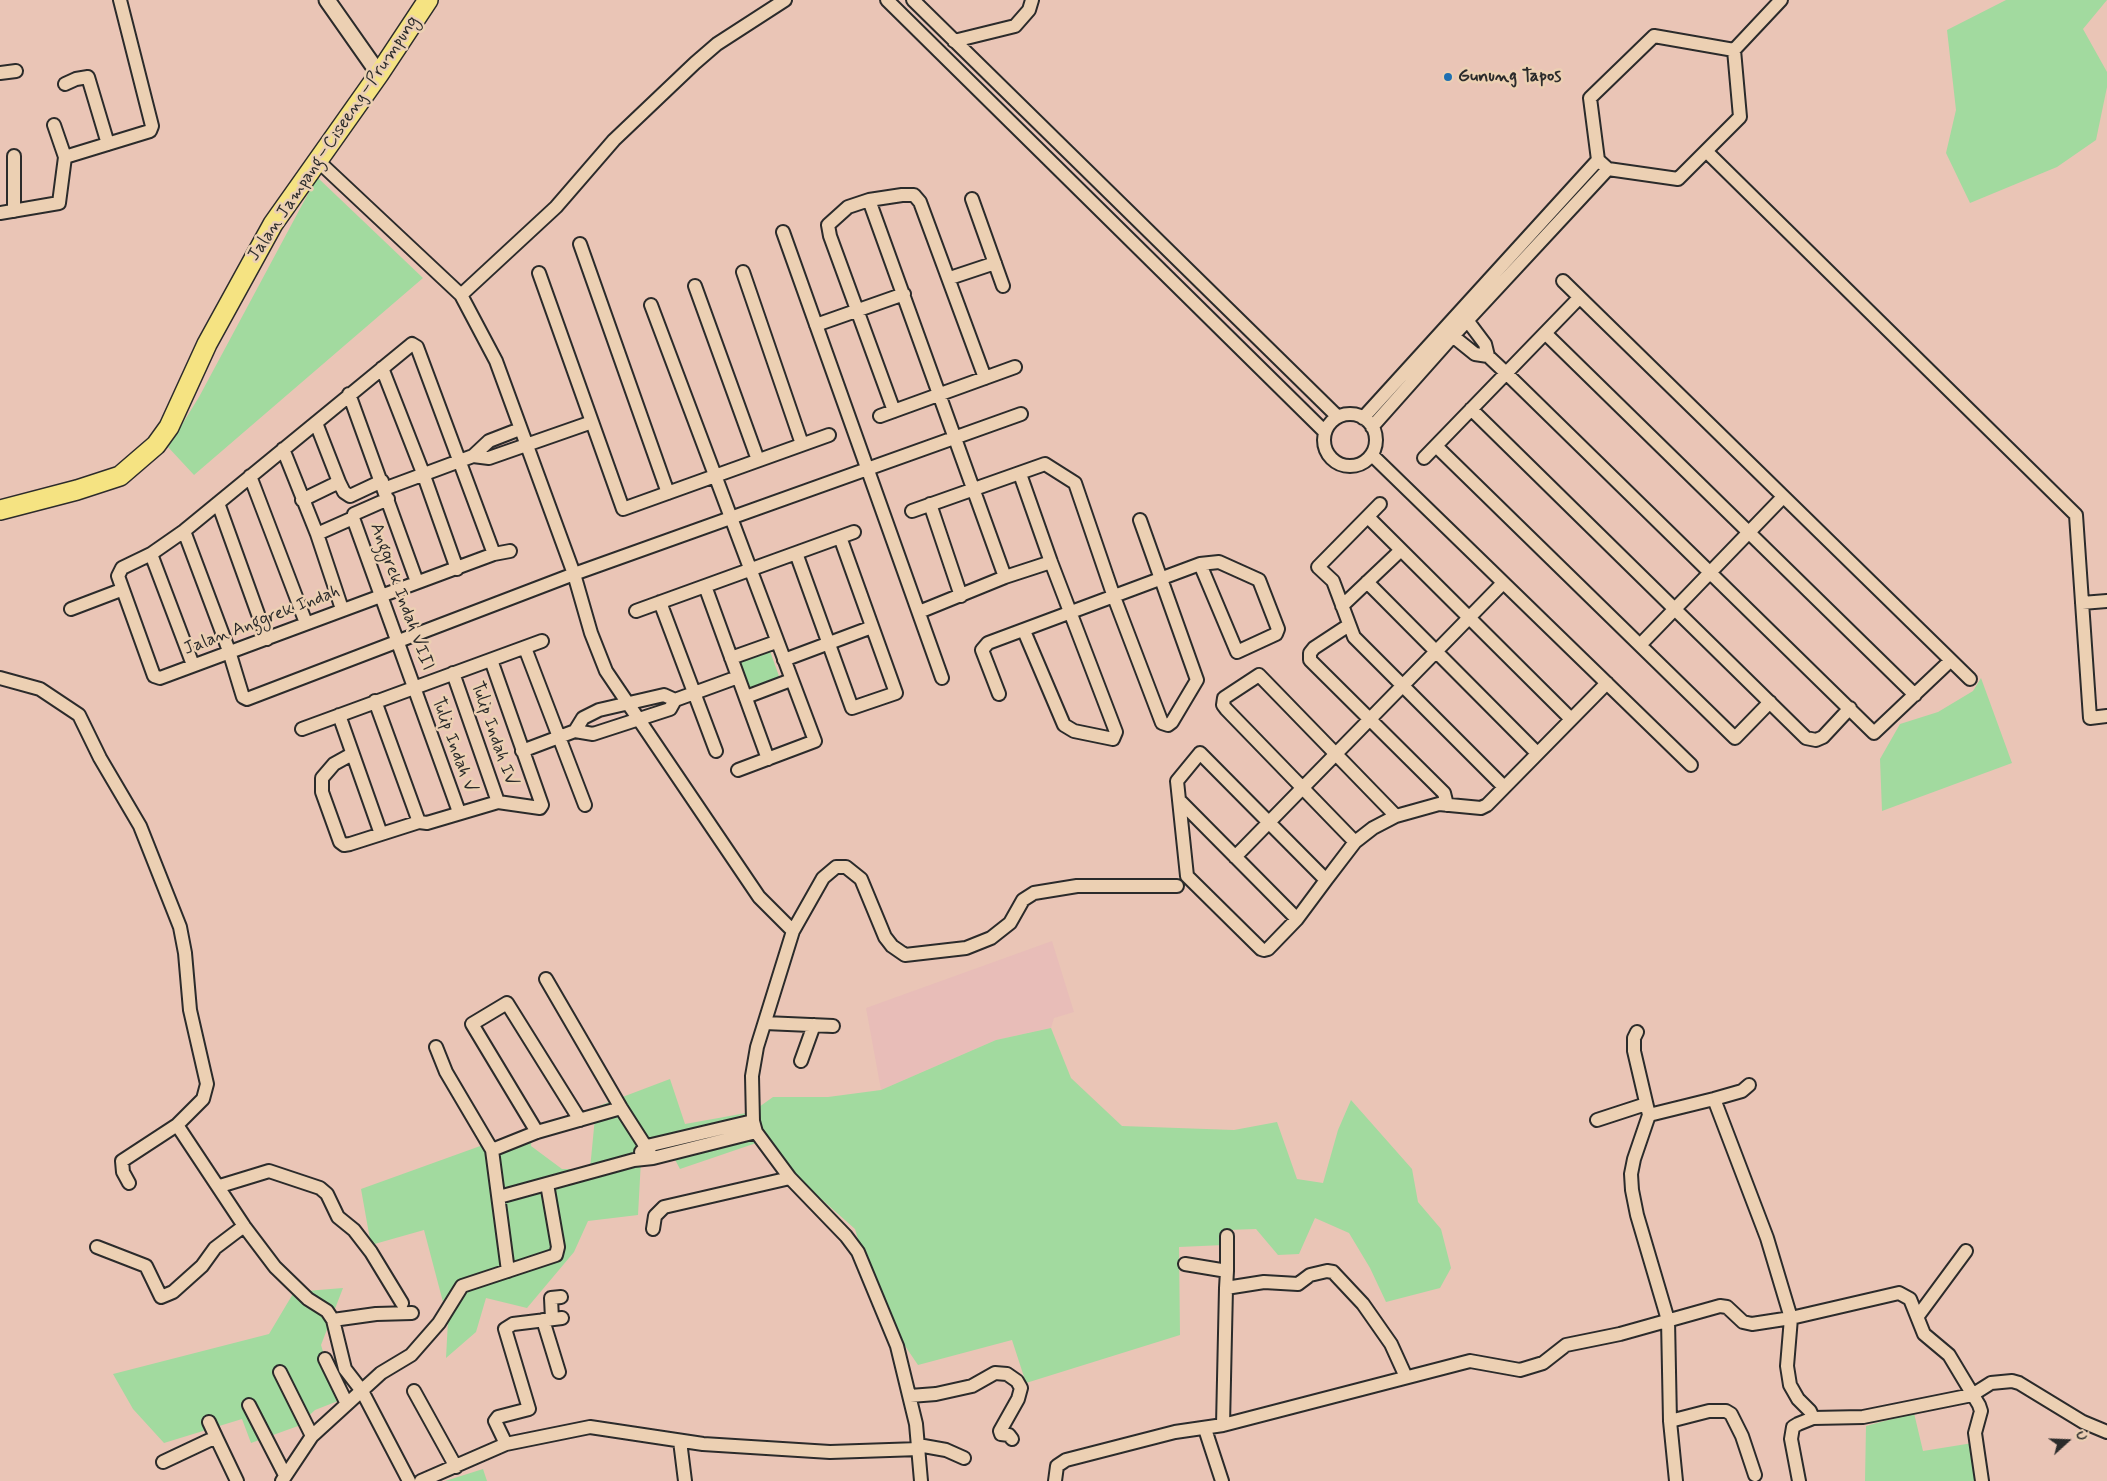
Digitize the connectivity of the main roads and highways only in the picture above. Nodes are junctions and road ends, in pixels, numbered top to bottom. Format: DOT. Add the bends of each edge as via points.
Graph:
graph roads {
  1 [pos="428,0"];
  2 [pos="0,510"];
  1 -- 2 [label="main road, Jalan Jampang–Ciseeng–Prumpung" via="273,224 228,302 169,427 156,445 120,476"];
}
